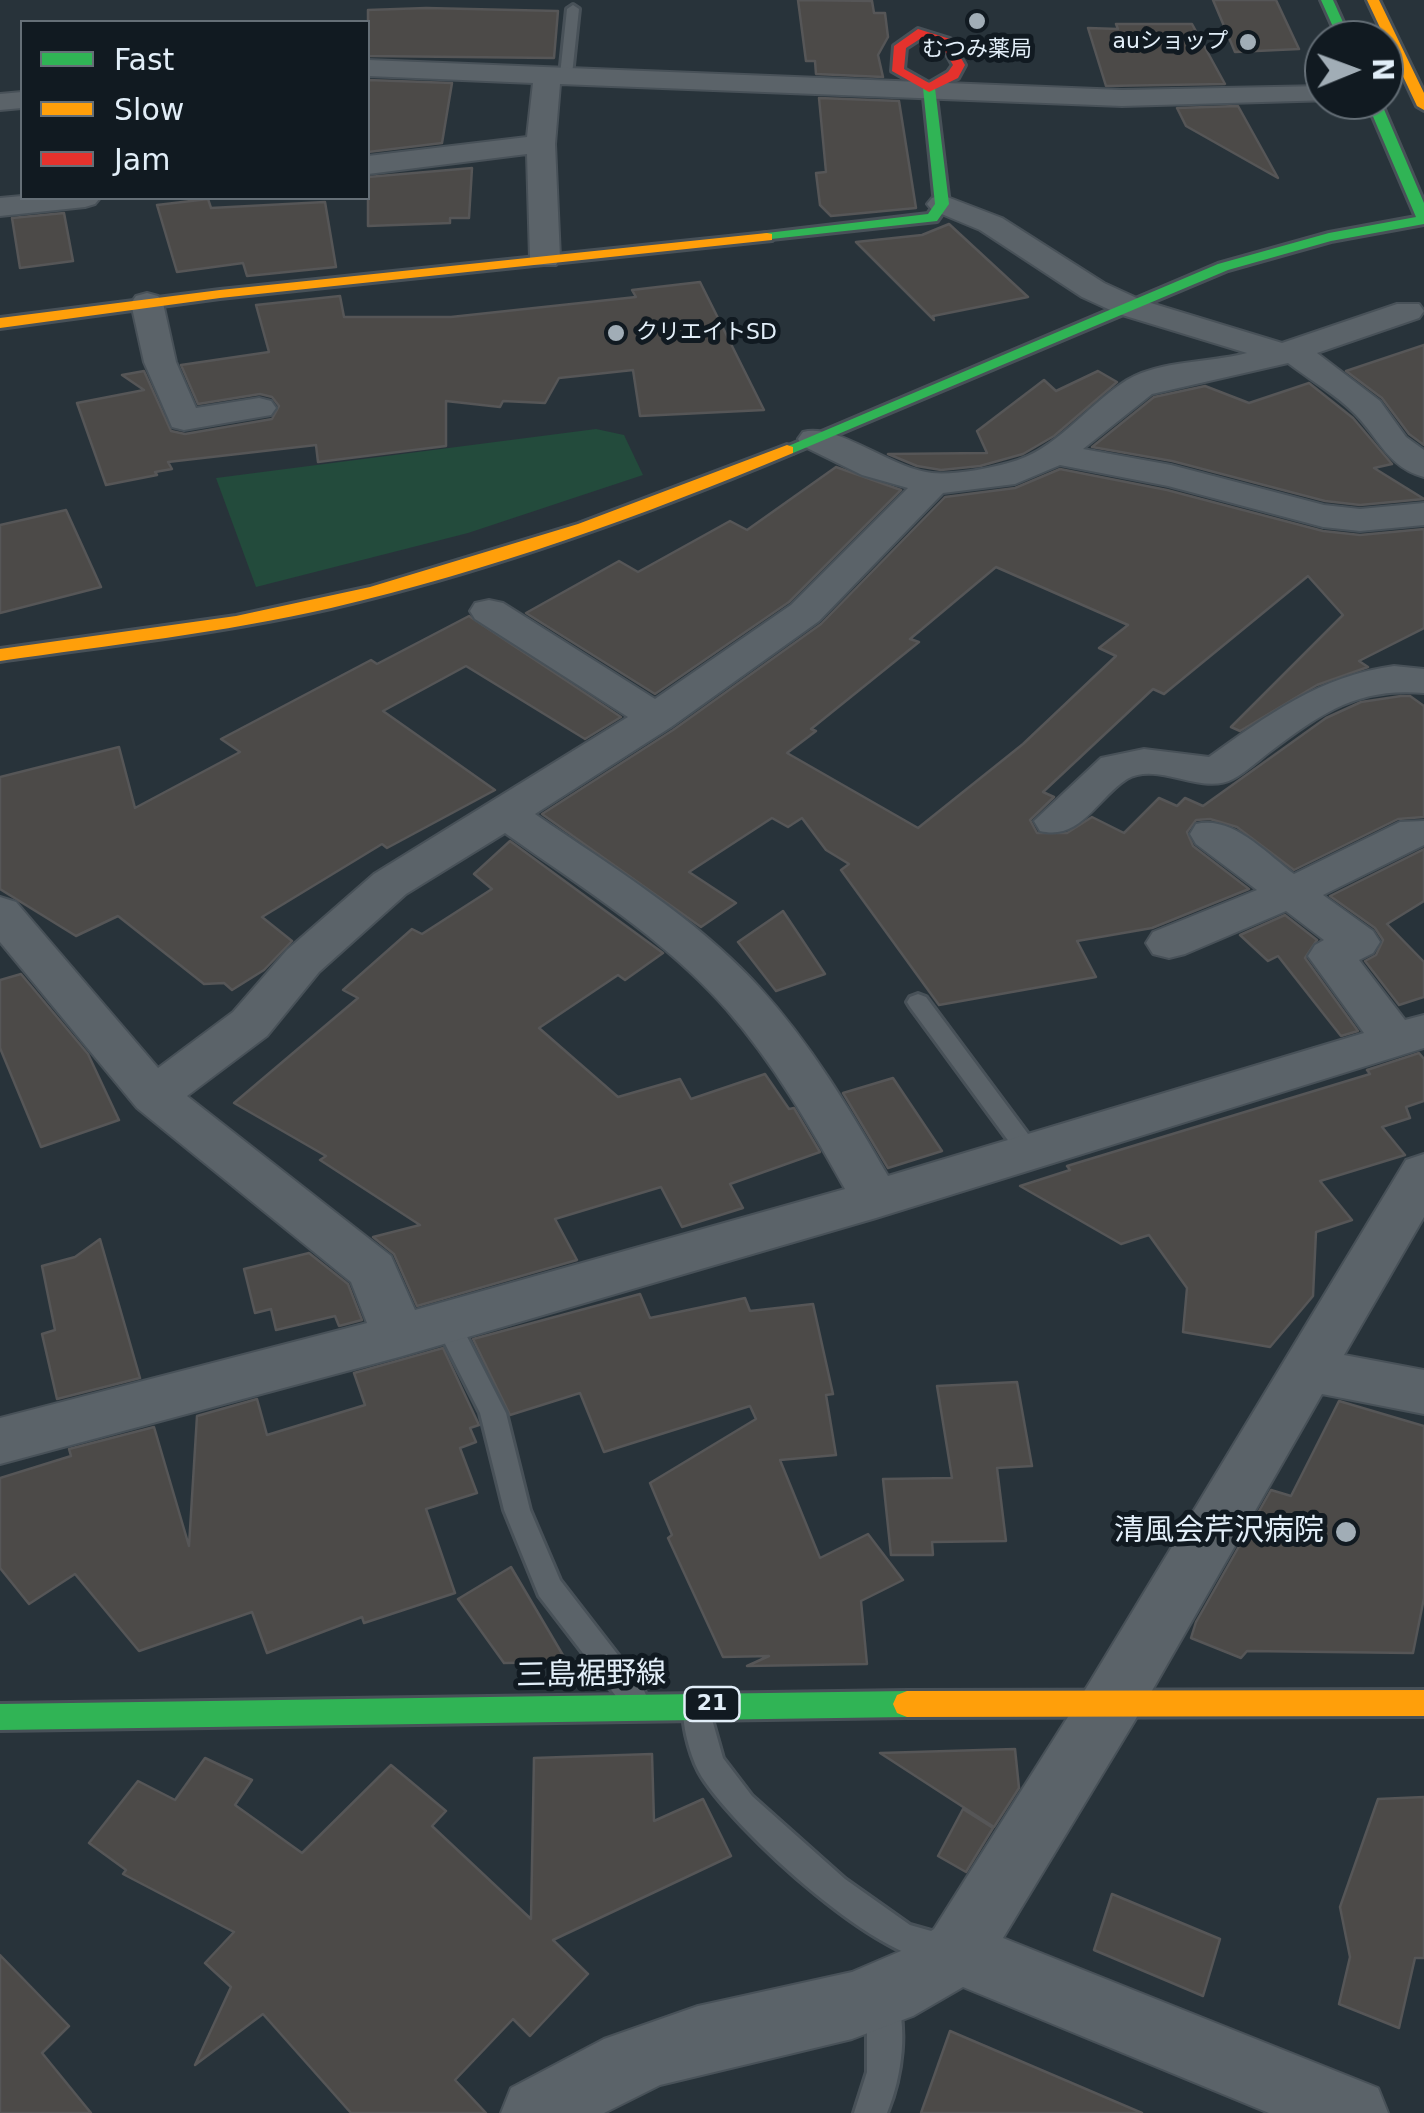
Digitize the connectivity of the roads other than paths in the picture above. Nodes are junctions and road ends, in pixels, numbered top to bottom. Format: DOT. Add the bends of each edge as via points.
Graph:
graph roads {
  1 [pos="1373,0"];
  2 [pos="573,9"];
  3 [pos="370,68"];
  4 [pos="557,74"];
  5 [pos="930,88"];
  6 [pos="1304,94"];
  7 [pos="1422,95"];
  8 [pos="1382,120"];
  9 [pos="542,144"];
  10 [pos="370,165"];
  11 [pos="66,200"];
  12 [pos="942,204"];
  13 [pos="0,207"];
  14 [pos="1424,220"];
  15 [pos="545,258"];
  16 [pos="147,303"];
  17 [pos="1130,307"];
  18 [pos="1408,311"];
  19 [pos="0,323"];
  20 [pos="1288,353"];
  21 [pos="259,408"];
  22 [pos="815,439"];
  23 [pos="1055,454"];
  24 [pos="1424,466"];
  25 [pos="932,484"];
  26 [pos="1424,514"];
  27 [pos="489,610"];
  28 [pos="0,655"];
  29 [pos="1424,681"];
  30 [pos="657,718"];
  31 [pos="506,814"];
  32 [pos="1056,821"];
  33 [pos="1415,832"];
  34 [pos="1211,834"];
  35 [pos="1290,892"];
  36 [pos="0,912"];
  37 [pos="1169,943"];
  38 [pos="918,1002"];
  39 [pos="1409,1035"];
  40 [pos="154,1096"];
  41 [pos="1029,1152"];
  42 [pos="1424,1173"];
  43 [pos="876,1199"];
  44 [pos="423,1329"];
  45 [pos="1308,1370"];
  46 [pos="1424,1392"];
  47 [pos="3,1427"];
  48 [pos="1112,1702"];
  49 [pos="1424,1703"];
  50 [pos="696,1704"];
  51 [pos="640,1706"];
  52 [pos="0,1717"];
  53 [pos="956,1952"];
  54 [pos="883,1996"];
  55 [pos="536,2113"];
  56 [pos="870,2113"];
  57 [pos="1353,2113"];
  1 -- 7 [label="street"];
  2 -- 4 [label="lane"];
  3 -- 4 [label="street"];
  4 -- 5 [label="street"];
  4 -- 9 [label="street"];
  5 -- 5 [label="street" via="953,76 959,64 953,47 921,24 894,55 898,71"];
  5 -- 6 [label="street" via="1122,98"];
  5 -- 12 [label="street"];
  8 -- 14 [label="street"];
  9 -- 10 [label="street"];
  9 -- 15 [label="street"];
  11 -- 13 [label="street"];
  12 -- 15 [label="street" via="932,218 904,224"];
  12 -- 17 [label="street" via="991,224"];
  14 -- 17 [label="street" via="1329,237 1224,267"];
  15 -- 16 [label="street"];
  16 -- 19 [label="street"];
  16 -- 21 [label="street" via="160,362 184,420"];
  17 -- 20 [label="street"];
  17 -- 22 [label="street"];
  18 -- 20 [label="street"];
  20 -- 23 [label="street" via="1140,387"];
  20 -- 24 [label="street" via="1345,387 1394,444"];
  22 -- 25 [label="street" via="874,468"];
  22 -- 28 [label="street" via="660,504 374,592 227,623"];
  23 -- 25 [label="street" via="1015,473"];
  23 -- 26 [label="street" via="1323,516"];
  25 -- 30 [label="street" via="825,596"];
  27 -- 30 [label="street"];
  29 -- 32 [label="street" via="1395,675 1360,683 1288,717 1217,771 1144,762 1116,767"];
  30 -- 31 [label="street"];
  31 -- 40 [label="street" via="390,884 303,961 250,1024"];
  31 -- 43 [label="street" via="663,927 740,994 804,1075"];
  33 -- 35 [label="street"];
  34 -- 35 [label="street"];
  35 -- 37 [label="street"];
  35 -- 39 [label="street" via="1357,942 1331,956"];
  36 -- 40 [label="street"];
  38 -- 41 [label="lane"];
  39 -- 41 [label="street"];
  40 -- 44 [label="street" via="373,1270"];
  41 -- 43 [label="street"];
  42 -- 45 [label="street"];
  43 -- 44 [label="street"];
  44 -- 47 [label="street"];
  44 -- 51 [label="lane" via="493,1413 517,1510 550,1587"];
  45 -- 46 [label="street"];
  45 -- 48 [label="street"];
  48 -- 49 [label="street, 三島裾野線 / 21"];
  48 -- 50 [label="street, 三島裾野線 / 21"];
  48 -- 53 [label="street"];
  50 -- 51 [label="street, 三島裾野線 / 21"];
  50 -- 53 [label="lane" via="710,1764 741,1806 834,1890 904,1938"];
  51 -- 52 [label="street, 三島裾野線 / 21"];
  53 -- 54 [label="street" via="928,1976"];
  53 -- 57 [label="street"];
  54 -- 55 [label="street" via="660,2052"];
  54 -- 56 [label="lane" via="886,2059"];
}
